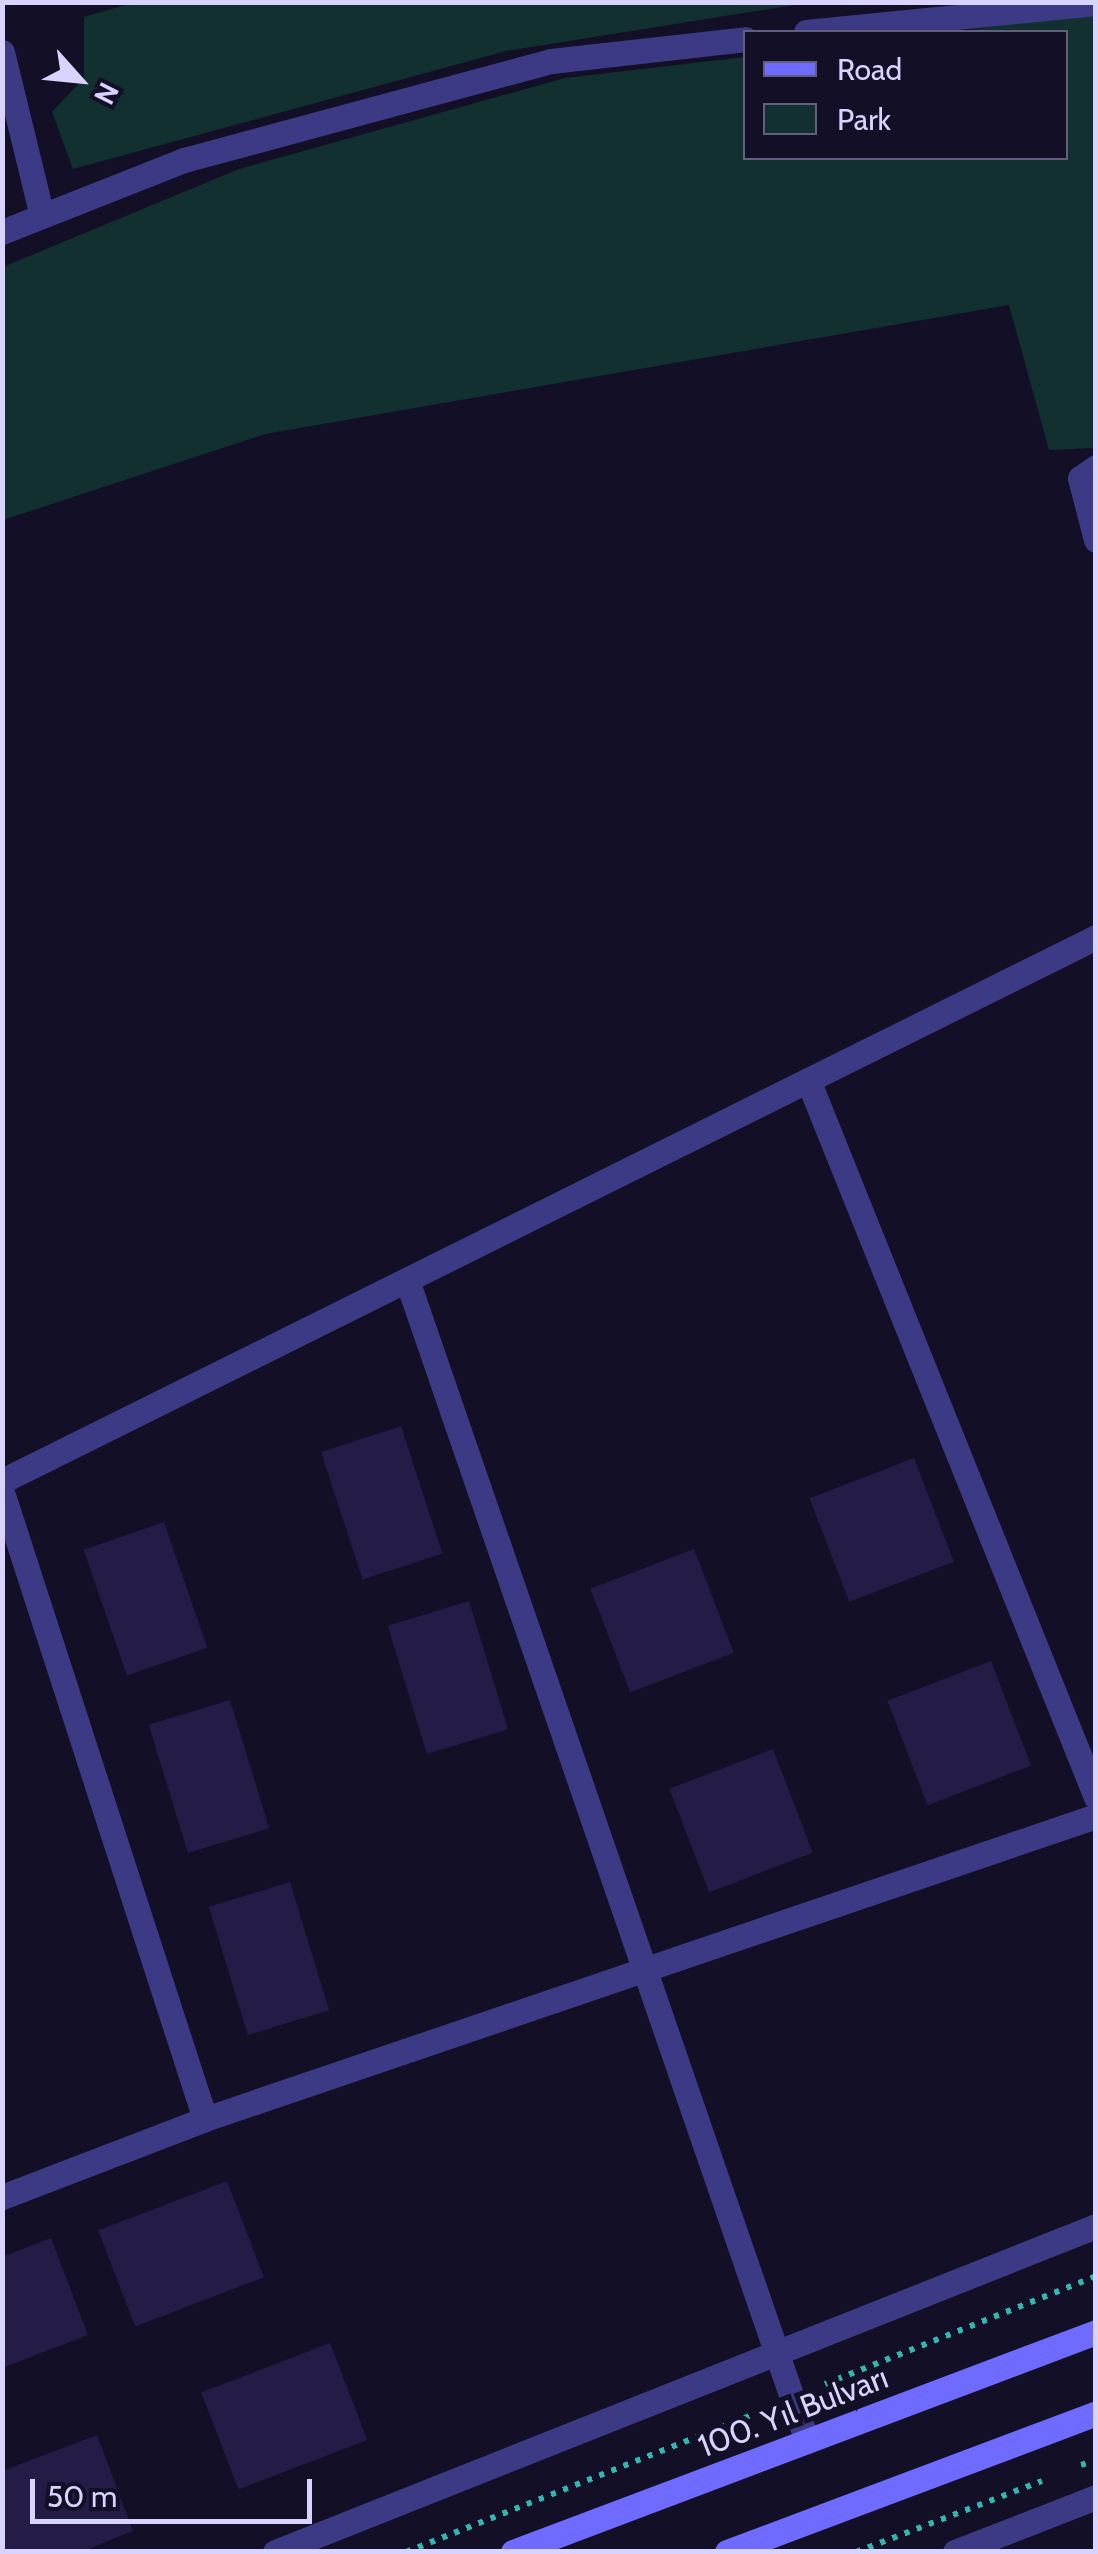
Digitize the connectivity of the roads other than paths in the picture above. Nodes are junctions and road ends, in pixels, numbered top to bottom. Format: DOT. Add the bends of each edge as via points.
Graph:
graph roads {
  1 [pos="1096,2"];
  2 [pos="825,30"];
  3 [pos="743,39"];
  4 [pos="2,52"];
  5 [pos="41,212"];
  6 [pos="2,232"];
  7 [pos="1096,466"];
  8 [pos="1096,540"];
  9 [pos="1096,936"];
  10 [pos="808,1080"];
  11 [pos="407,1280"];
  12 [pos="2,1481"];
  13 [pos="2,1492"];
  14 [pos="1096,1797"];
  15 [pos="1096,1816"];
  16 [pos="649,1968"];
  17 [pos="205,2119"];
  18 [pos="2,2197"];
  19 [pos="1096,2226"];
  20 [pos="1096,2332"];
  21 [pos="778,2355"];
  22 [pos="1096,2413"];
  23 [pos="807,2441"];
  24 [pos="1096,2498"];
  25 [pos="274,2552"];
  26 [pos="514,2552"];
  27 [pos="727,2552"];
  28 [pos="954,2552"];
  1 -- 2 [label="street"];
  3 -- 5 [label="street" via="551,60 184,160"];
  4 -- 5 [label="street"];
  5 -- 6 [label="street"];
  7 -- 8 [label="street" via="1080,478"];
  9 -- 10 [label="street"];
  10 -- 11 [label="street"];
  10 -- 14 [label="street"];
  11 -- 12 [label="street"];
  11 -- 16 [label="street"];
  13 -- 17 [label="street"];
  15 -- 16 [label="street"];
  16 -- 17 [label="street"];
  16 -- 21 [label="street"];
  17 -- 18 [label="street"];
  19 -- 21 [label="street"];
  20 -- 23 [label="main road, 100. Yıl Bulvarı"];
  21 -- 23 [label="street"];
  21 -- 25 [label="street"];
  22 -- 27 [label="main road"];
  23 -- 26 [label="main road, 100. Yıl Bulvarı"];
  24 -- 28 [label="street"];
}
